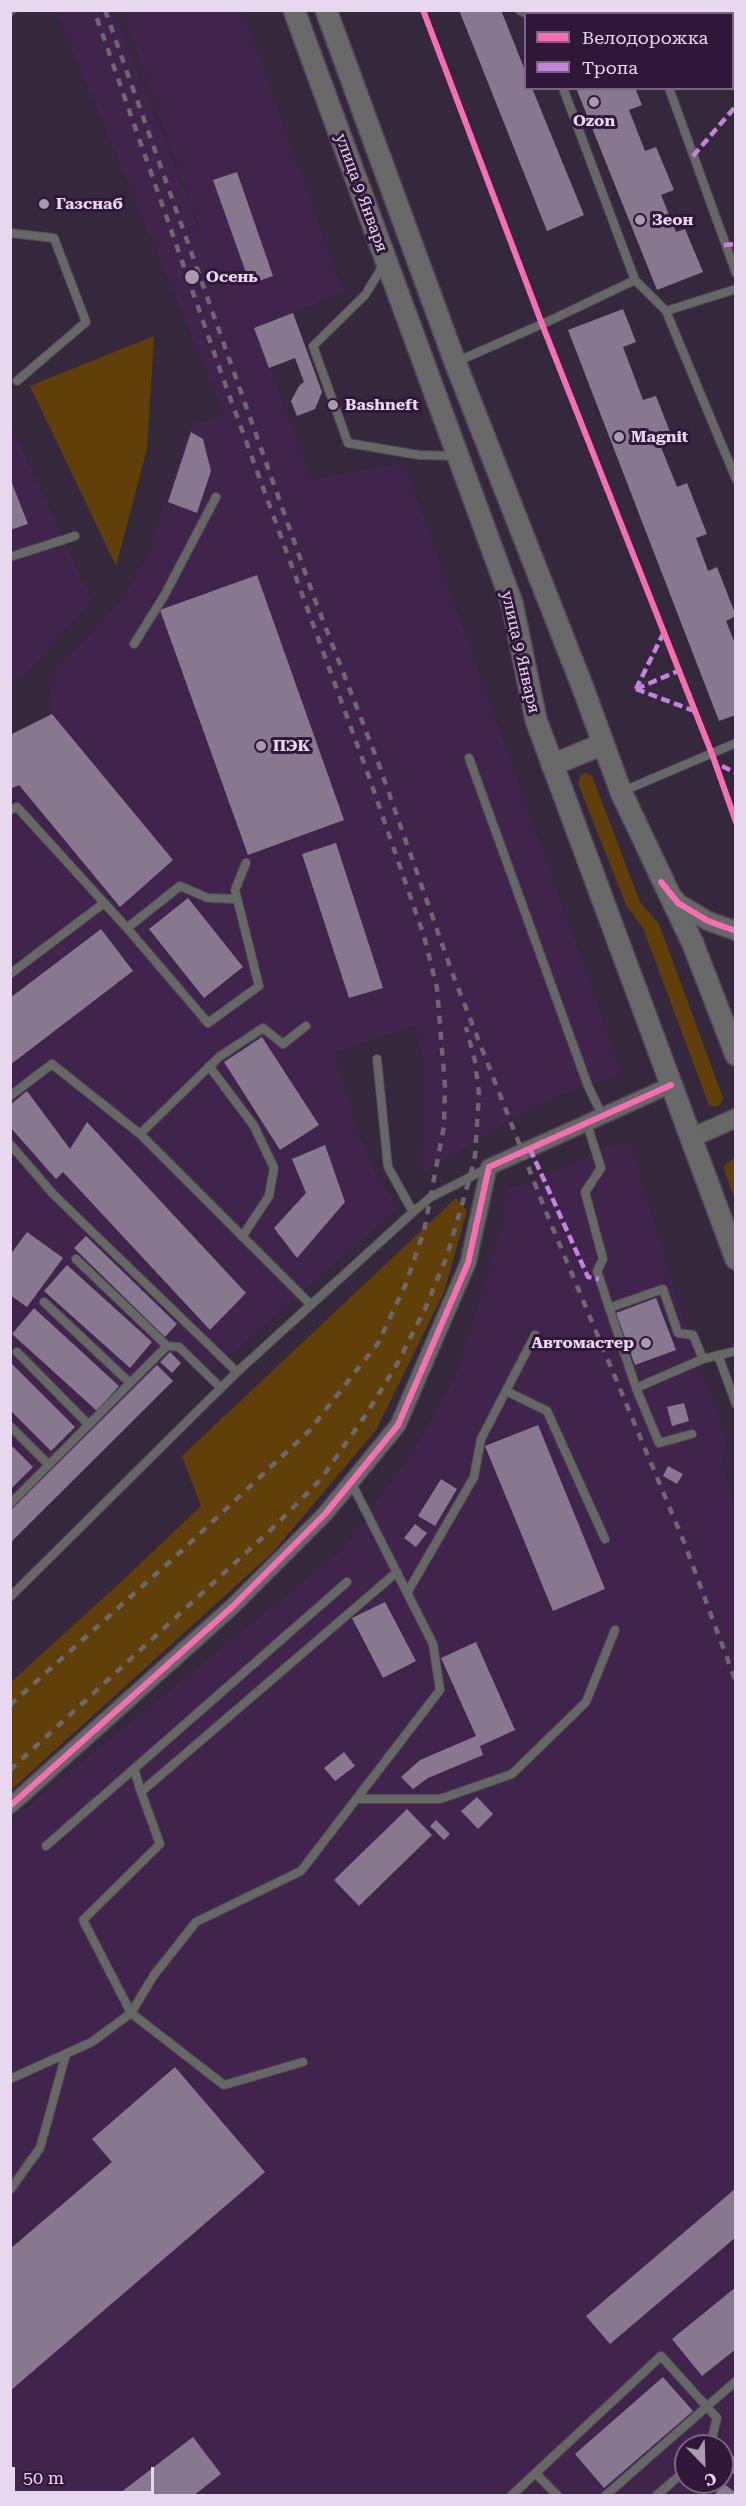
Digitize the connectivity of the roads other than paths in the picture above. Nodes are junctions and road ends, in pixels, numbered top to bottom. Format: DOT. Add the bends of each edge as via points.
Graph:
graph roads {
  1 [pos="294,10"];
  2 [pos="326,10"];
  3 [pos="564,90"];
  4 [pos="670,90"];
  5 [pos="10,233"];
  6 [pos="386,261"];
  7 [pos="735,273"];
  8 [pos="635,279"];
  9 [pos="735,289"];
  10 [pos="666,311"];
  11 [pos="455,362"];
  12 [pos="17,381"];
  13 [pos="460,456"];
  14 [pos="735,479"];
  15 [pos="216,497"];
  16 [pos="75,536"];
  17 [pos="10,557"];
  18 [pos="134,644"];
  19 [pos="735,743"];
  20 [pos="603,744"];
  21 [pos="469,758"];
  22 [pos="552,765"];
  23 [pos="621,792"];
  24 [pos="10,810"];
  25 [pos="246,863"];
  26 [pos="661,882"];
  27 [pos="237,899"];
  28 [pos="104,903"];
  29 [pos="127,928"];
  30 [pos="735,931"];
  31 [pos="10,974"];
  32 [pos="306,1026"];
  33 [pos="735,1055"];
  34 [pos="376,1059"];
  35 [pos="209,1066"];
  36 [pos="671,1085"];
  37 [pos="10,1096"];
  38 [pos="603,1117"];
  39 [pos="735,1118"];
  40 [pos="587,1124"];
  41 [pos="140,1134"];
  42 [pos="691,1138"];
  43 [pos="10,1144"];
  44 [pos="489,1167"];
  45 [pos="413,1212"];
  46 [pos="242,1237"];
  47 [pos="76,1259"];
  48 [pos="735,1259"];
  49 [pos="44,1302"];
  50 [pos="311,1305"];
  51 [pos="609,1308"];
  52 [pos="535,1335"];
  53 [pos="166,1346"];
  54 [pos="735,1351"];
  55 [pos="17,1352"];
  56 [pos="718,1355"];
  57 [pos="703,1359"];
  58 [pos="237,1371"];
  59 [pos="130,1383"];
  60 [pos="221,1388"];
  61 [pos="636,1388"];
  62 [pos="506,1391"];
  63 [pos="735,1404"];
  64 [pos="89,1425"];
  65 [pos="10,1426"];
  66 [pos="692,1434"];
  67 [pos="49,1465"];
  68 [pos="351,1482"];
  69 [pos="10,1504"];
  70 [pos="605,1539"];
  71 [pos="397,1572"];
  72 [pos="347,1582"];
  73 [pos="12,1593"];
  74 [pos="407,1593"];
  75 [pos="615,1630"];
  76 [pos="134,1769"];
  77 [pos="141,1792"];
  78 [pos="356,1800"];
  79 [pos="10,1806"];
  80 [pos="46,1846"];
  81 [pos="131,2013"];
  82 [pos="66,2054"];
  83 [pos="303,2062"];
  84 [pos="10,2079"];
  85 [pos="10,2190"];
  86 [pos="735,2381"];
  87 [pos="708,2408"];
  88 [pos="713,2434"];
  89 [pos="536,2474"];
  90 [pos="674,2480"];
  91 [pos="511,2496"];
  92 [pos="558,2496"];
  93 [pos="605,2496"];
  94 [pos="656,2496"];
  1 -- 6 [label="main road, улица 9 Января"];
  2 -- 11 [label="main road, улица 9 Января"];
  3 -- 8 [label="lane"];
  4 -- 7 [label="lane"];
  5 -- 12 [label="lane" via="54,238 86,322"];
  6 -- 13 [label="main road, улица 9 Января"];
  6 -- 13 [label="lane" via="364,295 313,346 348,443 419,455"];
  8 -- 10 [label="lane"];
  8 -- 11 [label="lane"];
  9 -- 10 [label="lane"];
  10 -- 14 [label="lane"];
  11 -- 20 [label="main road, улица 9 Января"];
  13 -- 22 [label="main road, улица 9 Января" via="512,603 536,720"];
  15 -- 18 [label="lane" via="164,597"];
  16 -- 17 [label="lane"];
  19 -- 23 [label="lane"];
  20 -- 22 [label="main road"];
  20 -- 23 [label="main road, улица 9 Января"];
  21 -- 38 [label="lane" via="588,1086"];
  22 -- 36 [label="main road, улица 9 Января"];
  23 -- 26 [label="main road, улица 9 Января"];
  24 -- 28 [label="lane" via="17,807"];
  25 -- 27 [label="lane" via="235,890"];
  26 -- 30 [label="street" via="678,903"];
  26 -- 33 [label="main road, улица 9 Января" via="693,944"];
  27 -- 29 [label="lane" via="208,898 180,886"];
  27 -- 29 [label="lane" via="259,986 208,1023"];
  28 -- 29 [label="lane"];
  28 -- 31 [label="lane"];
  32 -- 35 [label="lane" via="283,1044 263,1028"];
  34 -- 45 [label="lane" via="388,1167"];
  35 -- 41 [label="lane"];
  35 -- 46 [label="lane" via="254,1126 274,1168 269,1196"];
  36 -- 38 [label="street"];
  36 -- 42 [label="main road, улица 9 Января"];
  37 -- 41 [label="lane" via="52,1064"];
  38 -- 40 [label="street"];
  39 -- 42 [label="street"];
  40 -- 44 [label="street"];
  40 -- 51 [label="lane" via="602,1168 585,1192 603,1259 597,1272"];
  41 -- 46 [label="lane"];
  42 -- 48 [label="main road, улица 9 Января"];
  43 -- 58 [label="lane" via="53,1194"];
  44 -- 45 [label="lane" via="431,1197"];
  44 -- 68 [label="street" via="468,1263 398,1425"];
  45 -- 50 [label="lane"];
  46 -- 50 [label="lane"];
  47 -- 53 [label="lane"];
  49 -- 59 [label="lane"];
  50 -- 58 [label="lane"];
  51 -- 57 [label="lane" via="663,1289 678,1333 693,1335"];
  51 -- 61 [label="lane"];
  52 -- 62 [label="lane"];
  53 -- 59 [label="lane"];
  53 -- 60 [label="lane" via="178,1347"];
  54 -- 56 [label="lane"];
  55 -- 64 [label="lane"];
  56 -- 57 [label="lane"];
  56 -- 63 [label="lane"];
  57 -- 61 [label="lane"];
  58 -- 60 [label="lane"];
  59 -- 64 [label="lane"];
  60 -- 73 [label="lane"];
  61 -- 66 [label="lane" via="659,1443"];
  62 -- 70 [label="lane" via="547,1411"];
  62 -- 74 [label="lane" via="481,1439 474,1477"];
  64 -- 67 [label="lane"];
  65 -- 67 [label="lane"];
  67 -- 69 [label="lane"];
  68 -- 71 [label="lane"];
  68 -- 79 [label="street" via="326,1514 232,1607"];
  71 -- 74 [label="lane"];
  71 -- 77 [label="lane"];
  72 -- 76 [label="lane"];
  74 -- 78 [label="lane" via="434,1644 440,1690"];
  75 -- 78 [label="lane" via="586,1702 512,1774 440,1798"];
  76 -- 77 [label="lane"];
  76 -- 80 [label="lane"];
  77 -- 81 [label="lane" via="160,1844 83,1920"];
  78 -- 81 [label="lane" via="301,1871 196,1922 154,1975"];
  81 -- 82 [label="lane" via="92,2042"];
  81 -- 83 [label="lane" via="224,2085"];
  82 -- 84 [label="lane"];
  82 -- 85 [label="lane" via="40,2148"];
  86 -- 87 [label="lane"];
  87 -- 88 [label="lane" via="717,2418"];
  87 -- 89 [label="lane" via="661,2356"];
  87 -- 93 [label="lane"];
  89 -- 91 [label="lane"];
  89 -- 92 [label="lane"];
  90 -- 94 [label="lane"];
}
